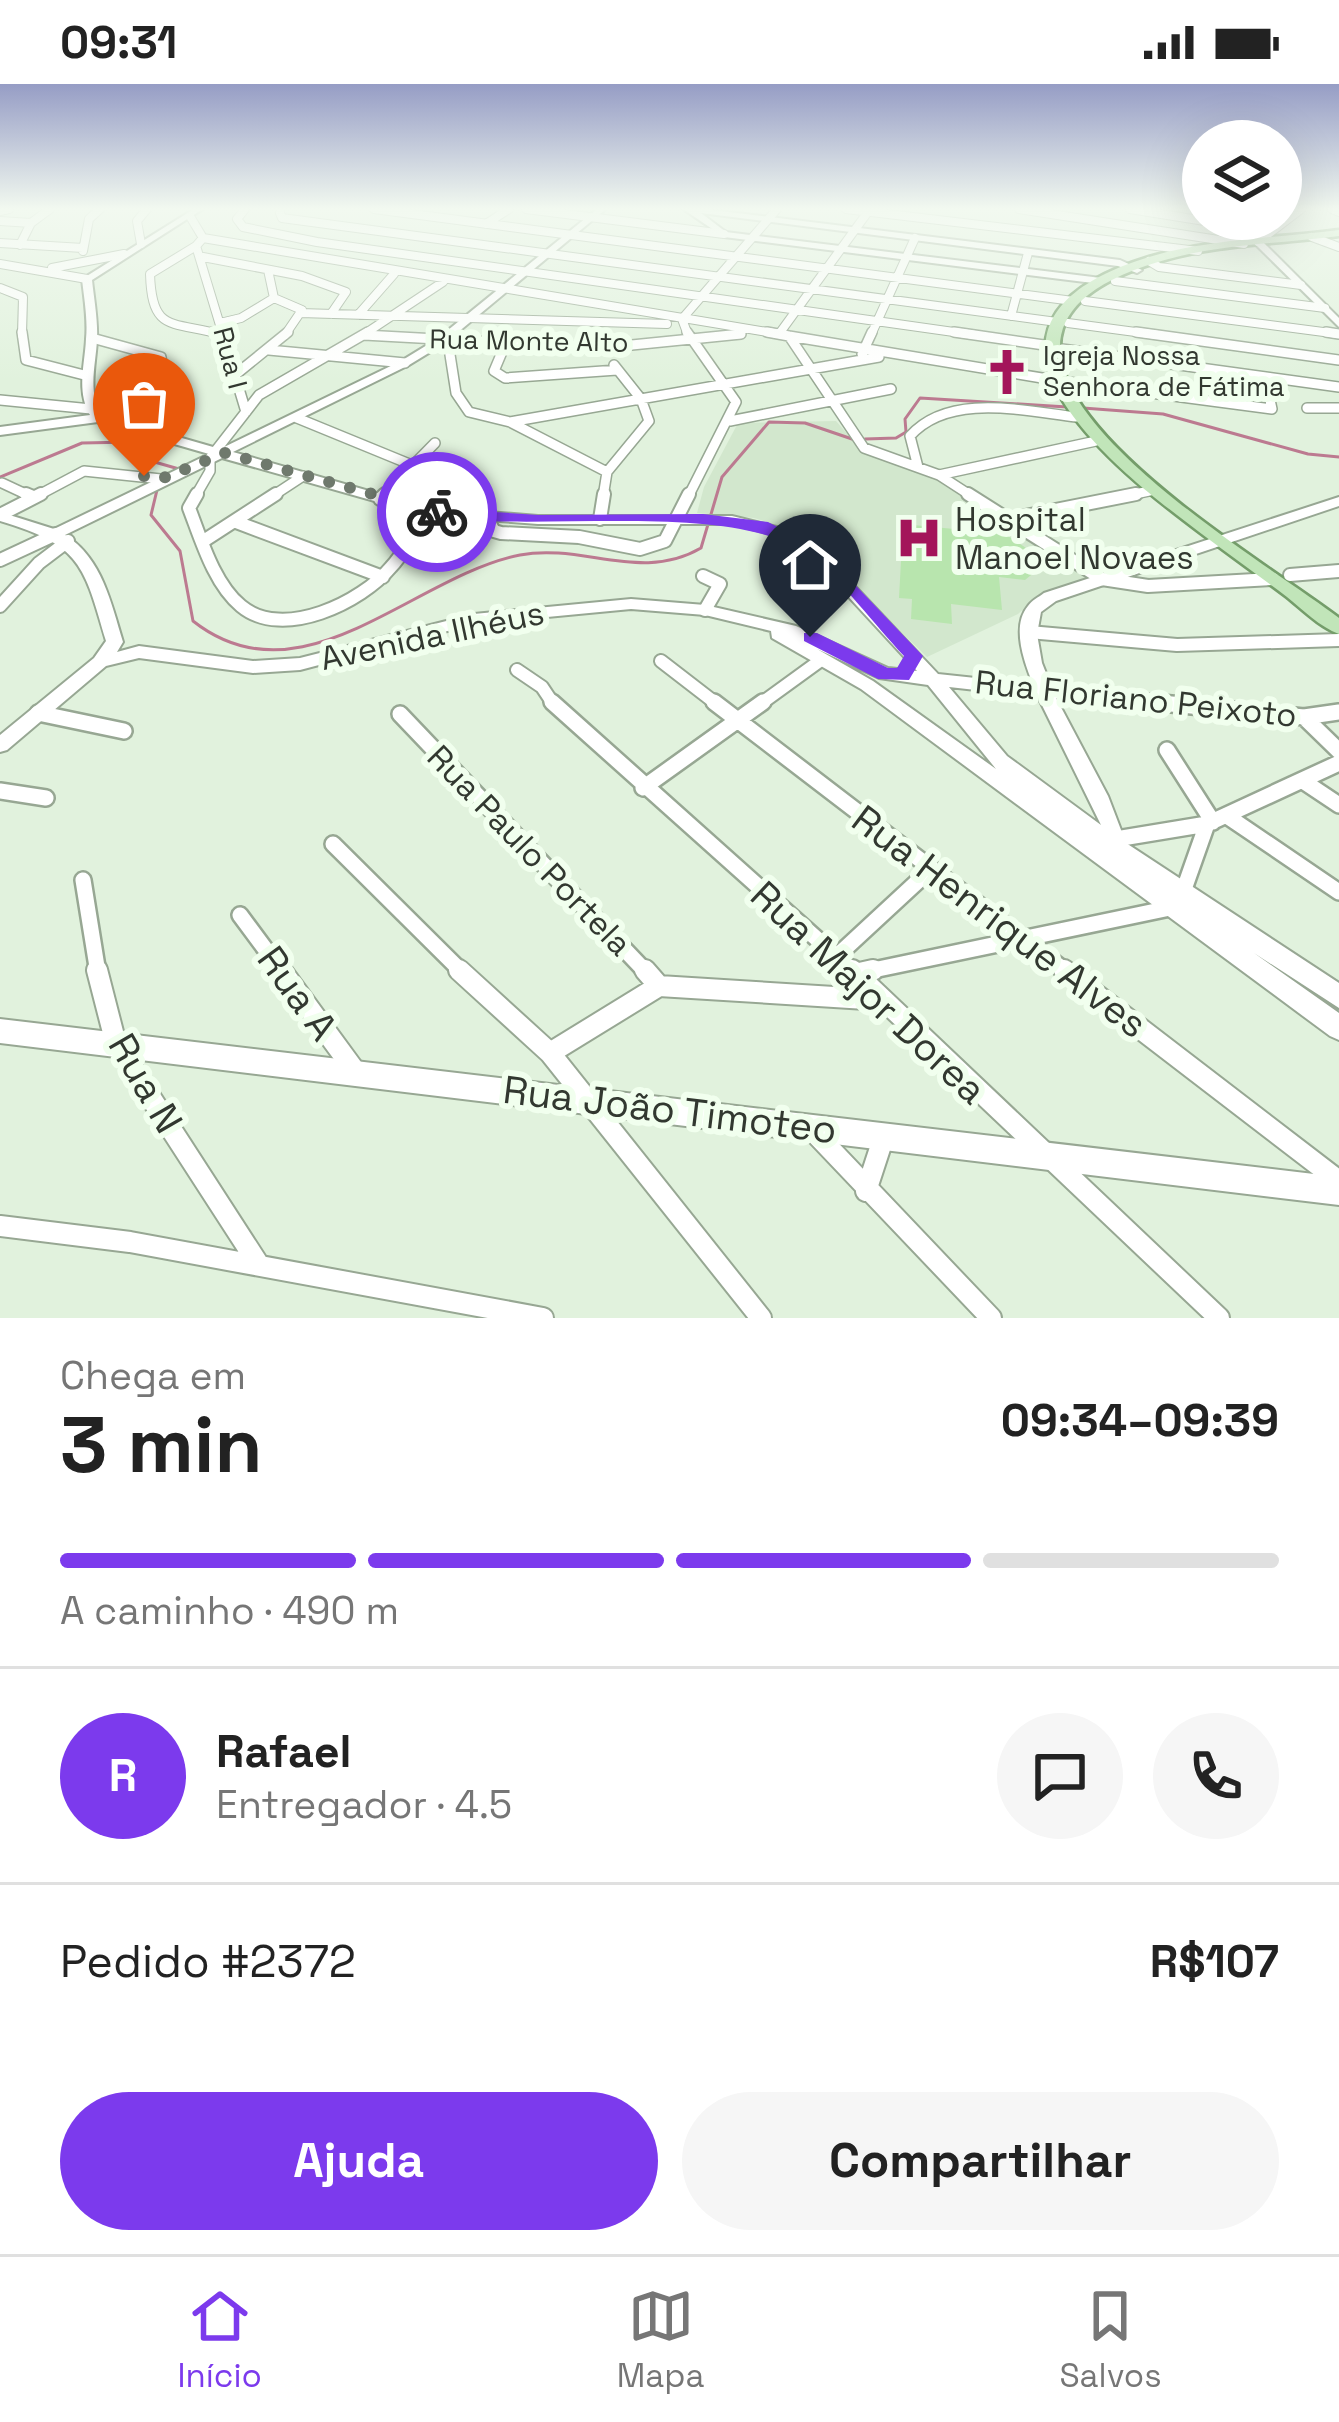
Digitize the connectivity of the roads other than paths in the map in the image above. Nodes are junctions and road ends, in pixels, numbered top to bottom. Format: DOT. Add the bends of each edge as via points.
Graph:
graph roads {
  1 [pos="34,267"];
  2 [pos="55,267"];
  3 [pos="105,267"];
  4 [pos="160,267"];
  5 [pos="205,267"];
  6 [pos="251,267"];
  7 [pos="306,267"];
  8 [pos="352,267"];
  9 [pos="482,267"];
  10 [pos="531,267"];
  11 [pos="621,267"];
  12 [pos="659,267"];
  13 [pos="727,267"];
  14 [pos="827,267"];
  15 [pos="830,267"];
  16 [pos="902,267"];
  17 [pos="996,267"];
  18 [pos="1026,267"];
  19 [pos="1142,267"];
  20 [pos="1148,267"];
  21 [pos="1282,267"];
  22 [pos="48,268"];
  23 [pos="268,270"];
  24 [pos="1025,270"];
  25 [pos="524,272"];
  26 [pos="394,274"];
  27 [pos="720,275"];
  28 [pos="302,276"];
  29 [pos="897,276"];
  30 [pos="87,279"];
  31 [pos="1108,281"];
  32 [pos="443,282"];
  33 [pos="602,284"];
  34 [pos="1301,285"];
  35 [pos="0,288"];
  36 [pos="814,288"];
  37 [pos="503,290"];
  38 [pos="1200,292"];
  39 [pos="1019,293"];
  40 [pos="700,297"];
  41 [pos="274,298"];
  42 [pos="887,298"];
  43 [pos="1079,301"];
  44 [pos="581,302"];
  45 [pos="1325,308"];
  46 [pos="796,310"];
  47 [pos="300,313"];
  48 [pos="332,314"];
  49 [pos="358,315"];
  50 [pos="396,316"];
  51 [pos="1011,316"];
  52 [pos="1204,316"];
  53 [pos="467,319"];
  54 [pos="682,322"];
  55 [pos="878,322"];
  56 [pos="1062,323"];
  57 [pos="1339,324"];
  58 [pos="219,325"];
  59 [pos="190,327"];
  60 [pos="766,333"];
  61 [pos="1339,334"];
  62 [pos="364,335"];
  63 [pos="784,335"];
  64 [pos="92,338"];
  65 [pos="688,338"];
  66 [pos="444,341"];
  67 [pos="1210,341"];
  68 [pos="505,345"];
  69 [pos="602,348"];
  70 [pos="1056,348"];
  71 [pos="269,350"];
  72 [pos="862,353"];
  73 [pos="323,357"];
  74 [pos="89,358"];
  75 [pos="1339,359"];
  76 [pos="404,363"];
  77 [pos="808,368"];
  78 [pos="57,369"];
  79 [pos="617,370"];
  80 [pos="87,375"];
  81 [pos="235,375"];
  82 [pos="1265,377"];
  83 [pos="1062,379"];
  84 [pos="727,383"];
  85 [pos="1339,387"];
  86 [pos="891,389"];
  87 [pos="641,399"];
  88 [pos="0,400"];
  89 [pos="829,400"];
  90 [pos="1339,407"];
  91 [pos="92,408"];
  92 [pos="1307,408"];
  93 [pos="246,412"];
  94 [pos="1076,417"];
  95 [pos="297,418"];
  96 [pos="730,421"];
  97 [pos="510,422"];
  98 [pos="0,431"];
  99 [pos="229,434"];
  100 [pos="172,437"];
  101 [pos="1096,441"];
  102 [pos="435,443"];
  103 [pos="192,444"];
  104 [pos="218,454"];
  105 [pos="412,464"];
  106 [pos="918,467"];
  107 [pos="607,472"];
  108 [pos="939,475"];
  109 [pos="303,476"];
  110 [pos="161,479"];
  111 [pos="446,479"];
  112 [pos="2,483"];
  113 [pos="1154,490"];
  114 [pos="33,497"];
  115 [pos="380,499"];
  116 [pos="1339,501"];
  117 [pos="424,511"];
  118 [pos="0,516"];
  119 [pos="486,517"];
  120 [pos="676,519"];
  121 [pos="1010,519"];
  122 [pos="600,520"];
  123 [pos="236,522"];
  124 [pos="62,537"];
  125 [pos="1228,538"];
  126 [pos="205,540"];
  127 [pos="404,550"];
  128 [pos="442,554"];
  129 [pos="0,560"];
  130 [pos="1339,571"];
  131 [pos="703,576"];
  132 [pos="383,577"];
  133 [pos="1282,577"];
  134 [pos="1102,579"];
  135 [pos="0,606"];
  136 [pos="705,610"];
  137 [pos="1339,614"];
  138 [pos="764,625"];
  139 [pos="1339,628"];
  140 [pos="1029,632"];
  141 [pos="1339,640"];
  142 [pos="108,651"];
  143 [pos="914,656"];
  144 [pos="821,660"];
  145 [pos="661,661"];
  146 [pos="517,670"];
  147 [pos="902,675"];
  148 [pos="932,678"];
  149 [pos="1043,691"];
  150 [pos="890,702"];
  151 [pos="1339,712"];
  152 [pos="38,713"];
  153 [pos="400,714"];
  154 [pos="1304,716"];
  155 [pos="738,720"];
  156 [pos="124,731"];
  157 [pos="0,746"];
  158 [pos="1167,750"];
  159 [pos="1339,752"];
  160 [pos="1339,763"];
  161 [pos="1303,782"];
  162 [pos="643,788"];
  163 [pos="0,791"];
  164 [pos="46,798"];
  165 [pos="1339,805"];
  166 [pos="1216,821"];
  167 [pos="333,844"];
  168 [pos="1116,844"];
  169 [pos="931,869"];
  170 [pos="83,880"];
  171 [pos="1339,892"];
  172 [pos="1176,900"];
  173 [pos="240,914"];
  174 [pos="1021,937"];
  175 [pos="837,956"];
  176 [pos="855,974"];
  177 [pos="659,986"];
  178 [pos="1337,993"];
  179 [pos="882,1000"];
  180 [pos="1339,1028"];
  181 [pos="0,1031"];
  182 [pos="116,1044"];
  183 [pos="550,1054"];
  184 [pos="355,1071"];
  185 [pos="586,1098"];
  186 [pos="811,1128"];
  187 [pos="884,1136"];
  188 [pos="1049,1159"];
  189 [pos="1339,1181"];
  190 [pos="1339,1191"];
  191 [pos="866,1192"];
  192 [pos="0,1226"];
  193 [pos="260,1265"];
  194 [pos="543,1318"];
  195 [pos="761,1318"];
  196 [pos="991,1318"];
  197 [pos="1219,1318"];
  1 -- 22 [label="street"];
  2 -- 22 [label="street"];
  3 -- 30 [label="main road"];
  4 -- 59 [label="street" via="148,284 154,315"];
  5 -- 58 [label="street, Rua I"];
  6 -- 23 [label="street"];
  7 -- 28 [label="street"];
  8 -- 26 [label="street"];
  9 -- 25 [label="street"];
  10 -- 25 [label="main road"];
  11 -- 33 [label="street"];
  12 -- 27 [label="street"];
  13 -- 27 [label="street"];
  14 -- 15 [label="street"];
  15 -- 29 [label="street"];
  15 -- 36 [label="street"];
  16 -- 29 [label="street"];
  17 -- 24 [label="main road"];
  18 -- 24 [label="street"];
  19 -- 31 [label="main road"];
  20 -- 34 [label="street"];
  21 -- 34 [label="main road"];
  22 -- 30 [label="street"];
  23 -- 28 [label="street"];
  23 -- 41 [label="street"];
  24 -- 31 [label="main road"];
  24 -- 39 [label="street"];
  25 -- 33 [label="street"];
  25 -- 37 [label="main road"];
  26 -- 32 [label="street"];
  26 -- 49 [label="street"];
  27 -- 36 [label="street"];
  27 -- 40 [label="street"];
  28 -- 48 [label="street" via="346,292"];
  29 -- 39 [label="street"];
  29 -- 42 [label="street"];
  30 -- 64 [label="main road"];
  31 -- 38 [label="street"];
  31 -- 43 [label="main road"];
  32 -- 37 [label="street"];
  32 -- 50 [label="street"];
  33 -- 40 [label="street"];
  33 -- 44 [label="street"];
  34 -- 45 [label="main road"];
  35 -- 78 [label="street" via="23,297 24,358"];
  36 -- 42 [label="street"];
  36 -- 46 [label="street"];
  37 -- 44 [label="street"];
  37 -- 53 [label="main road"];
  38 -- 45 [label="street"];
  38 -- 52 [label="street"];
  39 -- 43 [label="street"];
  39 -- 51 [label="street"];
  40 -- 46 [label="street"];
  40 -- 54 [label="street"];
  41 -- 47 [label="street" via="300,306"];
  41 -- 58 [label="street"];
  42 -- 51 [label="street"];
  42 -- 55 [label="street"];
  43 -- 52 [label="street"];
  43 -- 56 [label="main road"];
  44 -- 54 [label="street"];
  45 -- 57 [label="main road"];
  46 -- 55 [label="street"];
  46 -- 63 [label="street"];
  47 -- 48 [label="street"];
  47 -- 71 [label="street"];
  48 -- 49 [label="street"];
  49 -- 50 [label="street"];
  50 -- 53 [label="street"];
  50 -- 62 [label="street"];
  51 -- 56 [label="street"];
  52 -- 61 [label="street"];
  52 -- 67 [label="street"];
  53 -- 54 [label="street"];
  53 -- 66 [label="main road"];
  54 -- 60 [label="street"];
  54 -- 65 [label="street"];
  55 -- 70 [label="street"];
  55 -- 72 [label="street"];
  56 -- 67 [label="street"];
  56 -- 70 [label="main road"];
  58 -- 59 [label="street"];
  58 -- 59 [label="street"];
  58 -- 81 [label="street, Rua I"];
  60 -- 63 [label="street"];
  60 -- 65 [label="street, Rua Monte Alto"];
  62 -- 66 [label="street, Rua Monte Alto"];
  62 -- 73 [label="street"];
  63 -- 72 [label="street"];
  63 -- 77 [label="street"];
  64 -- 74 [label="main road"];
  64 -- 100 [label="street" via="160,358"];
  65 -- 69 [label="street, Rua Monte Alto"];
  65 -- 84 [label="street"];
  66 -- 68 [label="street, Rua Monte Alto"];
  66 -- 76 [label="main road"];
  66 -- 97 [label="street" via="462,405 476,417"];
  67 -- 75 [label="street"];
  68 -- 69 [label="street, Rua Monte Alto"];
  68 -- 79 [label="street" via="494,371 505,378"];
  69 -- 79 [label="street"];
  70 -- 82 [label="street"];
  70 -- 83 [label="main road"];
  71 -- 73 [label="street"];
  71 -- 81 [label="street"];
  72 -- 77 [label="street"];
  72 -- 83 [label="street"];
  73 -- 76 [label="street"];
  73 -- 93 [label="street" via="259,395"];
  74 -- 78 [label="street"];
  74 -- 80 [label="main road"];
  76 -- 95 [label="main road"];
  77 -- 84 [label="street"];
  77 -- 89 [label="street"];
  78 -- 80 [label="street"];
  79 -- 87 [label="street"];
  80 -- 91 [label="main road"];
  81 -- 93 [label="street, Rua I"];
  82 -- 83 [label="street" via="1272,409"];
  82 -- 85 [label="street"];
  83 -- 94 [label="main road"];
  83 -- 125 [label="main road" via="1118,452"];
  84 -- 87 [label="street"];
  84 -- 96 [label="street" via="736,403"];
  86 -- 89 [label="street"];
  87 -- 97 [label="street"];
  87 -- 107 [label="street" via="646,428"];
  88 -- 91 [label="street"];
  89 -- 96 [label="street"];
  89 -- 106 [label="street" via="864,448"];
  90 -- 92 [label="street"];
  91 -- 98 [label="main road"];
  91 -- 100 [label="main road"];
  93 -- 99 [label="street"];
  94 -- 101 [label="main road"];
  94 -- 106 [label="street" via="996,410 929,416 910,436"];
  95 -- 104 [label="main road"];
  95 -- 105 [label="street"];
  96 -- 120 [label="street"];
  97 -- 107 [label="street"];
  99 -- 103 [label="street"];
  99 -- 104 [label="street"];
  100 -- 103 [label="main road"];
  101 -- 108 [label="street"];
  101 -- 113 [label="main road"];
  102 -- 105 [label="street"];
  103 -- 104 [label="main road"];
  104 -- 109 [label="main road"];
  104 -- 110 [label="main road"];
  104 -- 126 [label="street" via="189,508"];
  105 -- 111 [label="street"];
  105 -- 115 [label="street"];
  106 -- 108 [label="street"];
  107 -- 122 [label="street"];
  108 -- 121 [label="street"];
  109 -- 115 [label="main road"];
  109 -- 123 [label="street"];
  110 -- 114 [label="street" via="88,470"];
  110 -- 124 [label="main road"];
  112 -- 114 [label="street"];
  113 -- 121 [label="street"];
  113 -- 125 [label="main road"];
  114 -- 118 [label="street"];
  115 -- 117 [label="main road"];
  116 -- 125 [label="main road"];
  117 -- 119 [label="main road"];
  117 -- 127 [label="street"];
  118 -- 124 [label="main road"];
  119 -- 120 [label="street" via="496,532 640,549 665,542"];
  119 -- 122 [label="main road"];
  120 -- 122 [label="main road"];
  120 -- 143 [label="main road" via="743,521 815,552"];
  121 -- 134 [label="street"];
  123 -- 126 [label="street"];
  123 -- 132 [label="street"];
  124 -- 129 [label="street"];
  124 -- 135 [label="street"];
  124 -- 142 [label="main road" via="90,562"];
  125 -- 133 [label="main road"];
  125 -- 134 [label="main road"];
  126 -- 132 [label="street" via="238,603 258,615 324,611"];
  127 -- 128 [label="street"];
  127 -- 132 [label="street"];
  130 -- 133 [label="street"];
  131 -- 136 [label="street" via="720,586"];
  133 -- 134 [label="street" via="1148,586"];
  133 -- 137 [label="main road"];
  133 -- 139 [label="main road"];
  134 -- 140 [label="main road" via="1050,597 1033,610"];
  136 -- 138 [label="main road, Avenida Ilhéus"];
  136 -- 142 [label="main road, Avenida Ilhéus" via="527,610 276,666"];
  138 -- 144 [label="main road, Avenida Ilhéus"];
  138 -- 147 [label="main road, Avenida Ilhéus"];
  140 -- 141 [label="street" via="1177,645"];
  140 -- 149 [label="main road"];
  142 -- 152 [label="main road"];
  143 -- 147 [label="main road"];
  143 -- 148 [label="main road"];
  144 -- 150 [label="main road, Avenida Ilhéus"];
  144 -- 155 [label="street"];
  145 -- 155 [label="street, Rua Henrique Alves"];
  146 -- 162 [label="street, Rua Major Dorea"];
  147 -- 148 [label="main road, Avenida Ilhéus"];
  147 -- 150 [label="main road"];
  148 -- 149 [label="main road, Rua Floriano Peixoto"];
  148 -- 168 [label="main road, Avenida Ilhéus" via="989,752"];
  149 -- 154 [label="street, Rua Floriano Peixoto"];
  149 -- 168 [label="main road"];
  150 -- 172 [label="main road, Avenida Ilhéus"];
  151 -- 154 [label="street, Rua Floriano Peixoto"];
  152 -- 156 [label="street"];
  152 -- 157 [label="main road"];
  153 -- 177 [label="street, Rua Paulo Portela"];
  154 -- 159 [label="street"];
  155 -- 162 [label="street"];
  155 -- 169 [label="street, Rua Henrique Alves"];
  158 -- 166 [label="street"];
  160 -- 161 [label="street"];
  161 -- 165 [label="street"];
  161 -- 166 [label="street"];
  162 -- 175 [label="street, Rua Major Dorea"];
  163 -- 164 [label="street"];
  166 -- 168 [label="street"];
  166 -- 171 [label="street"];
  166 -- 172 [label="street"];
  167 -- 183 [label="street"];
  168 -- 172 [label="main road, Avenida Ilhéus"];
  169 -- 174 [label="street, Rua Henrique Alves"];
  169 -- 175 [label="street"];
  170 -- 182 [label="street, Rua N"];
  172 -- 174 [label="street"];
  172 -- 178 [label="main road, Avenida Ilhéus"];
  172 -- 180 [label="main road, Avenida Ilhéus"];
  173 -- 184 [label="street, Rua A"];
  174 -- 176 [label="street"];
  174 -- 189 [label="street, Rua Henrique Alves"];
  175 -- 176 [label="street, Rua Major Dorea"];
  176 -- 179 [label="street, Rua Major Dorea"];
  177 -- 179 [label="street, Rua Paulo Portela"];
  177 -- 183 [label="street, Rua Paulo Portela"];
  179 -- 188 [label="street, Rua Major Dorea"];
  181 -- 182 [label="main road, Rua João Timoteo"];
  182 -- 184 [label="main road, Rua João Timoteo"];
  182 -- 193 [label="street, Rua N"];
  183 -- 185 [label="street"];
  184 -- 185 [label="main road, Rua João Timoteo"];
  185 -- 186 [label="main road, Rua João Timoteo"];
  185 -- 195 [label="street"];
  186 -- 187 [label="main road, Rua João Timoteo"];
  186 -- 191 [label="street"];
  187 -- 188 [label="main road, Rua João Timoteo"];
  187 -- 191 [label="street"];
  188 -- 190 [label="main road, Rua João Timoteo"];
  188 -- 197 [label="street, Rua Major Dorea"];
  191 -- 196 [label="street"];
  192 -- 193 [label="street"];
  193 -- 194 [label="street"];
}
